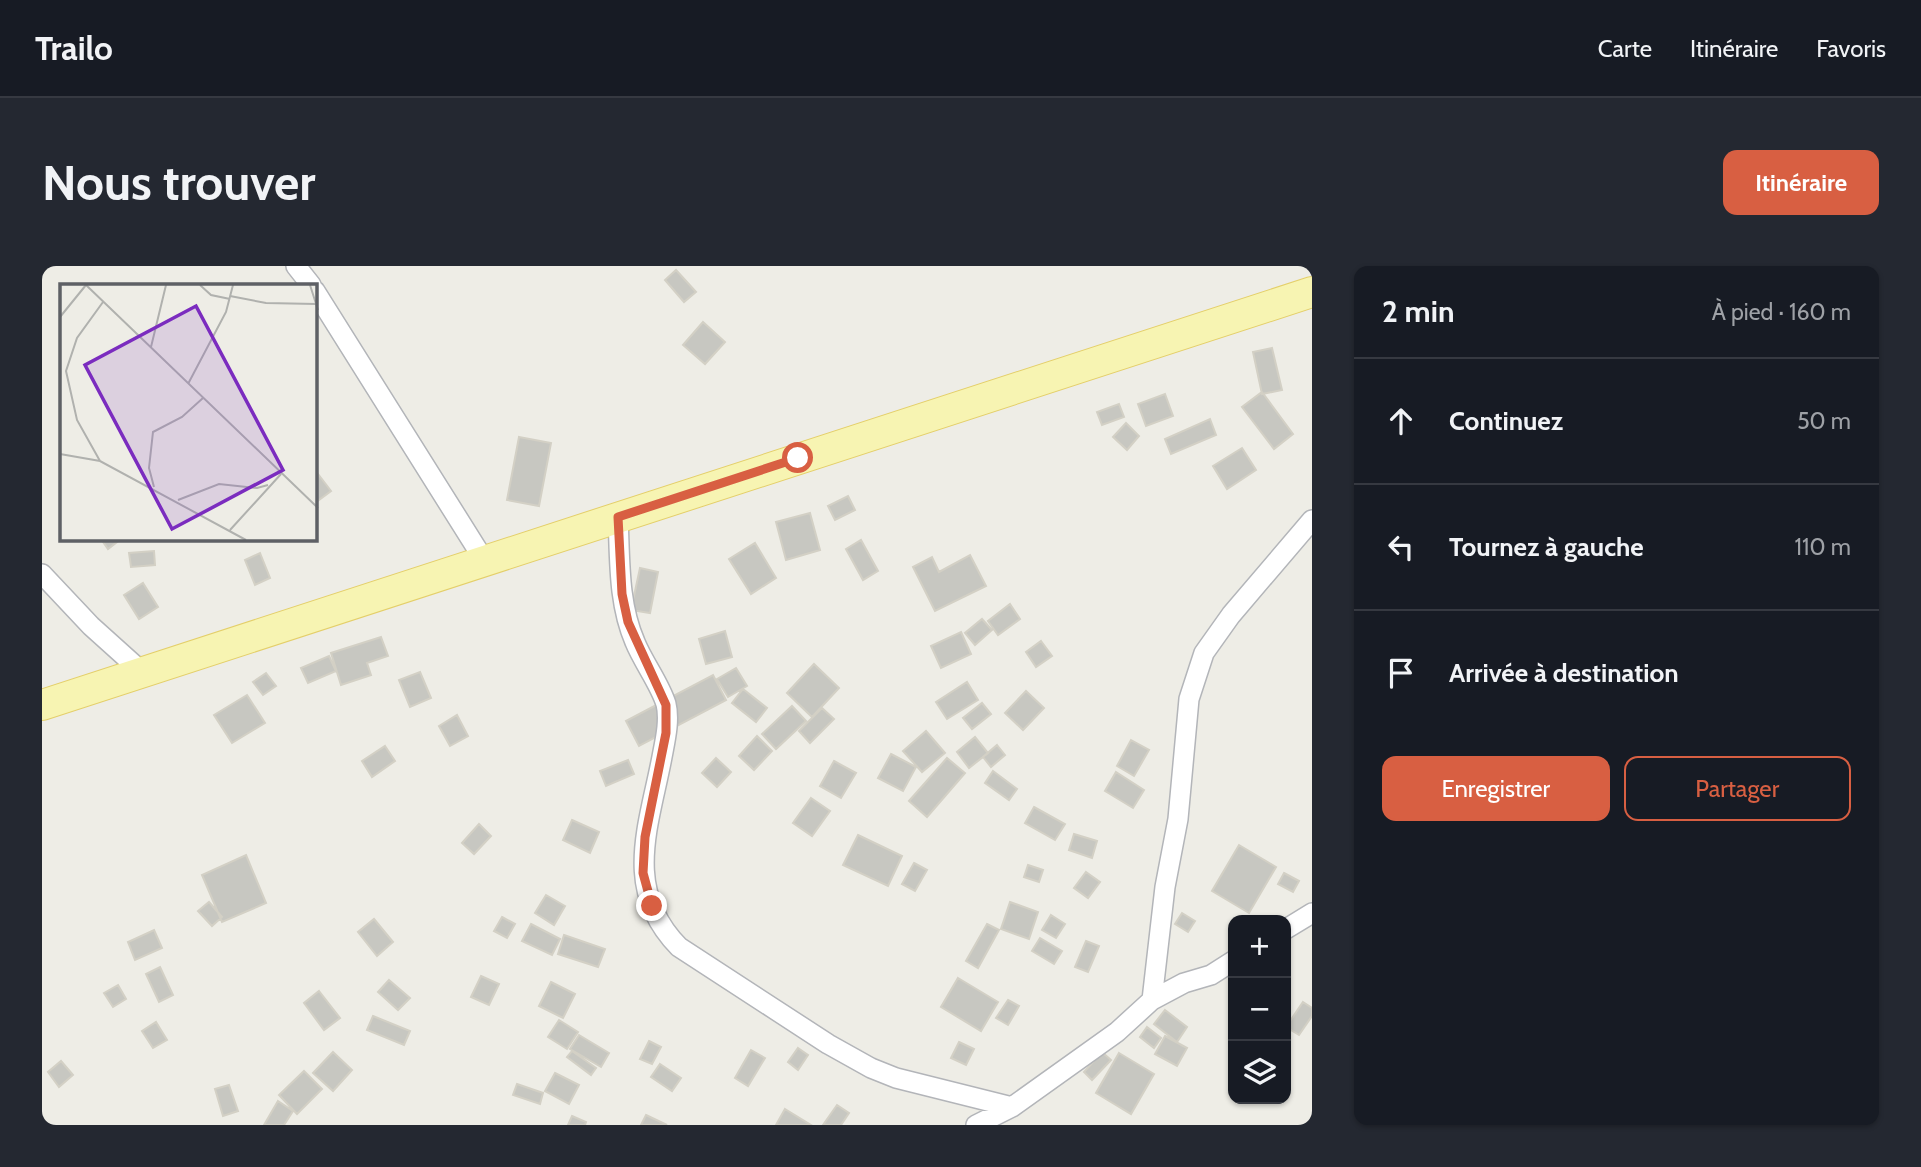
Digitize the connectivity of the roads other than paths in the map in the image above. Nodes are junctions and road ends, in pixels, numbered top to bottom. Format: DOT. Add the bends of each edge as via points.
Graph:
graph roads {
  1 [pos="296,266"];
  2 [pos="310,284"];
  3 [pos="1312,292"];
  4 [pos="317,294"];
  5 [pos="618,517"];
  6 [pos="1312,520"];
  7 [pos="484,560"];
  8 [pos="42,574"];
  9 [pos="141,671"];
  10 [pos="42,705"];
  11 [pos="1312,913"];
  12 [pos="1291,926"];
  13 [pos="1228,964"];
  14 [pos="1152,1000"];
  15 [pos="1012,1107"];
  16 [pos="976,1125"];
  1 -- 2 [label="street"];
  3 -- 5 [label="main road"];
  4 -- 7 [label="street"];
  5 -- 7 [label="main road"];
  5 -- 15 [label="street" via="628,622 666,705 666,733 645,837 643,873 664,931 679,947 871,1068"];
  6 -- 14 [label="street" via="1204,653 1189,699 1178,818"];
  7 -- 9 [label="main road"];
  8 -- 9 [label="street"];
  9 -- 10 [label="main road"];
  11 -- 12 [label="street"];
  13 -- 14 [label="street"];
  14 -- 15 [label="street" via="1117,1032"];
  15 -- 16 [label="street"];
}
